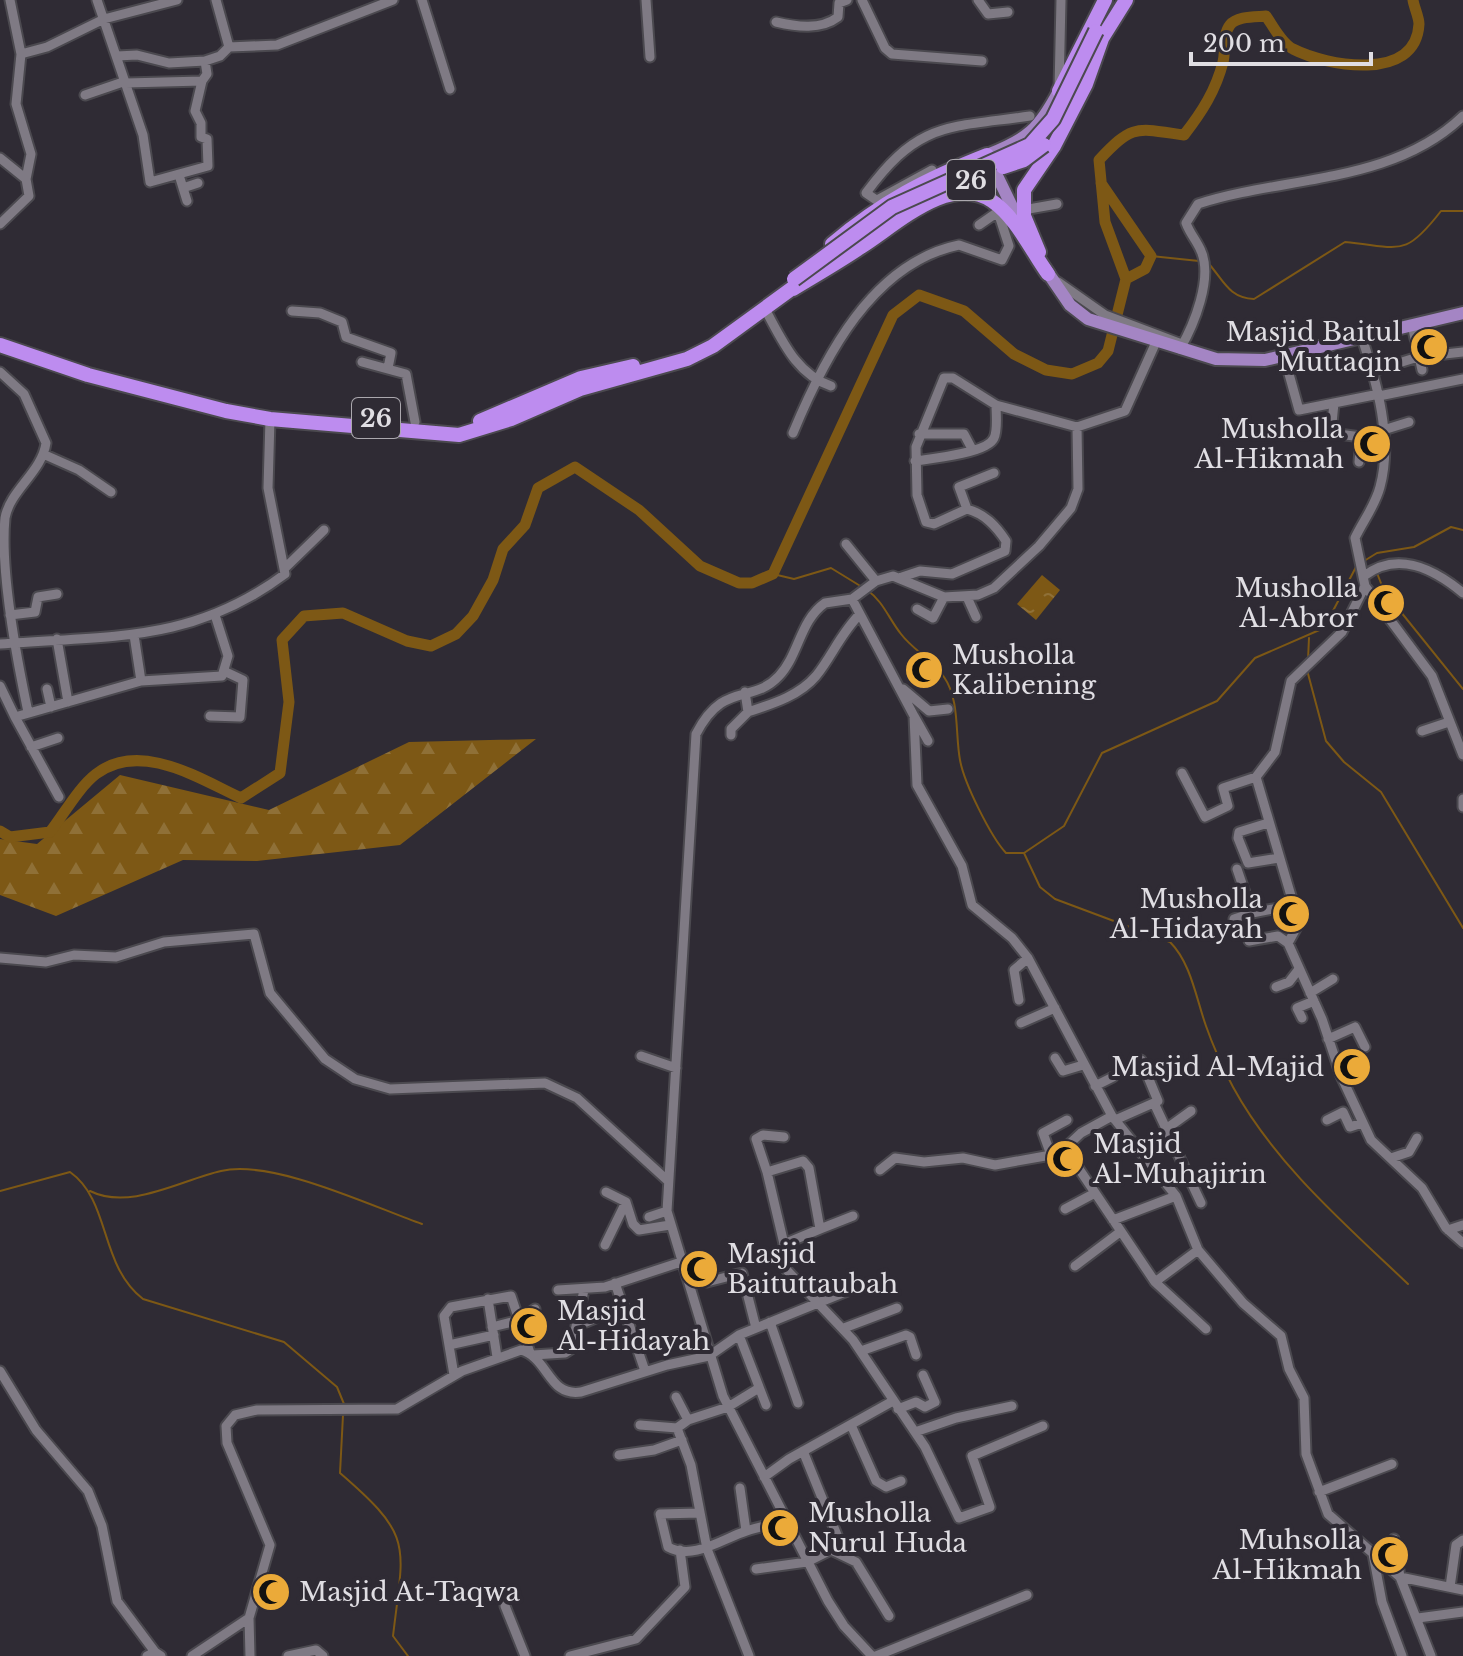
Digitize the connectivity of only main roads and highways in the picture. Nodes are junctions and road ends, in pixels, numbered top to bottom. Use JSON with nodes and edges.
{"nodes":[{"id":1,"x":1105,"y":0,"type":"edge"},
{"id":2,"x":1115,"y":0,"type":"edge"},
{"id":3,"x":1126,"y":0,"type":"edge"},
{"id":4,"x":1100,"y":35,"type":"junction"},
{"id":5,"x":1059,"y":91,"type":"joint"},
{"id":6,"x":987,"y":155,"type":"junction"},
{"id":7,"x":1048,"y":274,"type":"junction"},
{"id":8,"x":793,"y":284,"type":"junction"},
{"id":9,"x":1463,"y":313,"type":"edge"},
{"id":10,"x":0,"y":335,"type":"edge"},
{"id":11,"x":0,"y":345,"type":"edge"},
{"id":12,"x":453,"y":431,"type":"junction"}],
"edges":[{"from":1,"to":5,"type":"highway"},
{"from":2,"to":4,"type":"highway","number":"26"},
{"from":3,"to":4,"type":"highway","number":"26"},
{"from":4,"to":7,"type":"highway"},
{"from":4,"to":8,"type":"highway","number":"26","bridge":true},
{"from":5,"to":6,"type":"main road"},
{"from":6,"to":7,"type":"main road"},
{"from":6,"to":8,"type":"highway"},
{"from":7,"to":8,"type":"highway"},
{"from":7,"to":9,"type":"main road"},
{"from":8,"to":12,"type":"highway","number":"26"},
{"from":8,"to":12,"type":"highway","number":"26"},
{"from":10,"to":12,"type":"highway","number":"26"},
{"from":11,"to":12,"type":"highway","number":"26"}]}
